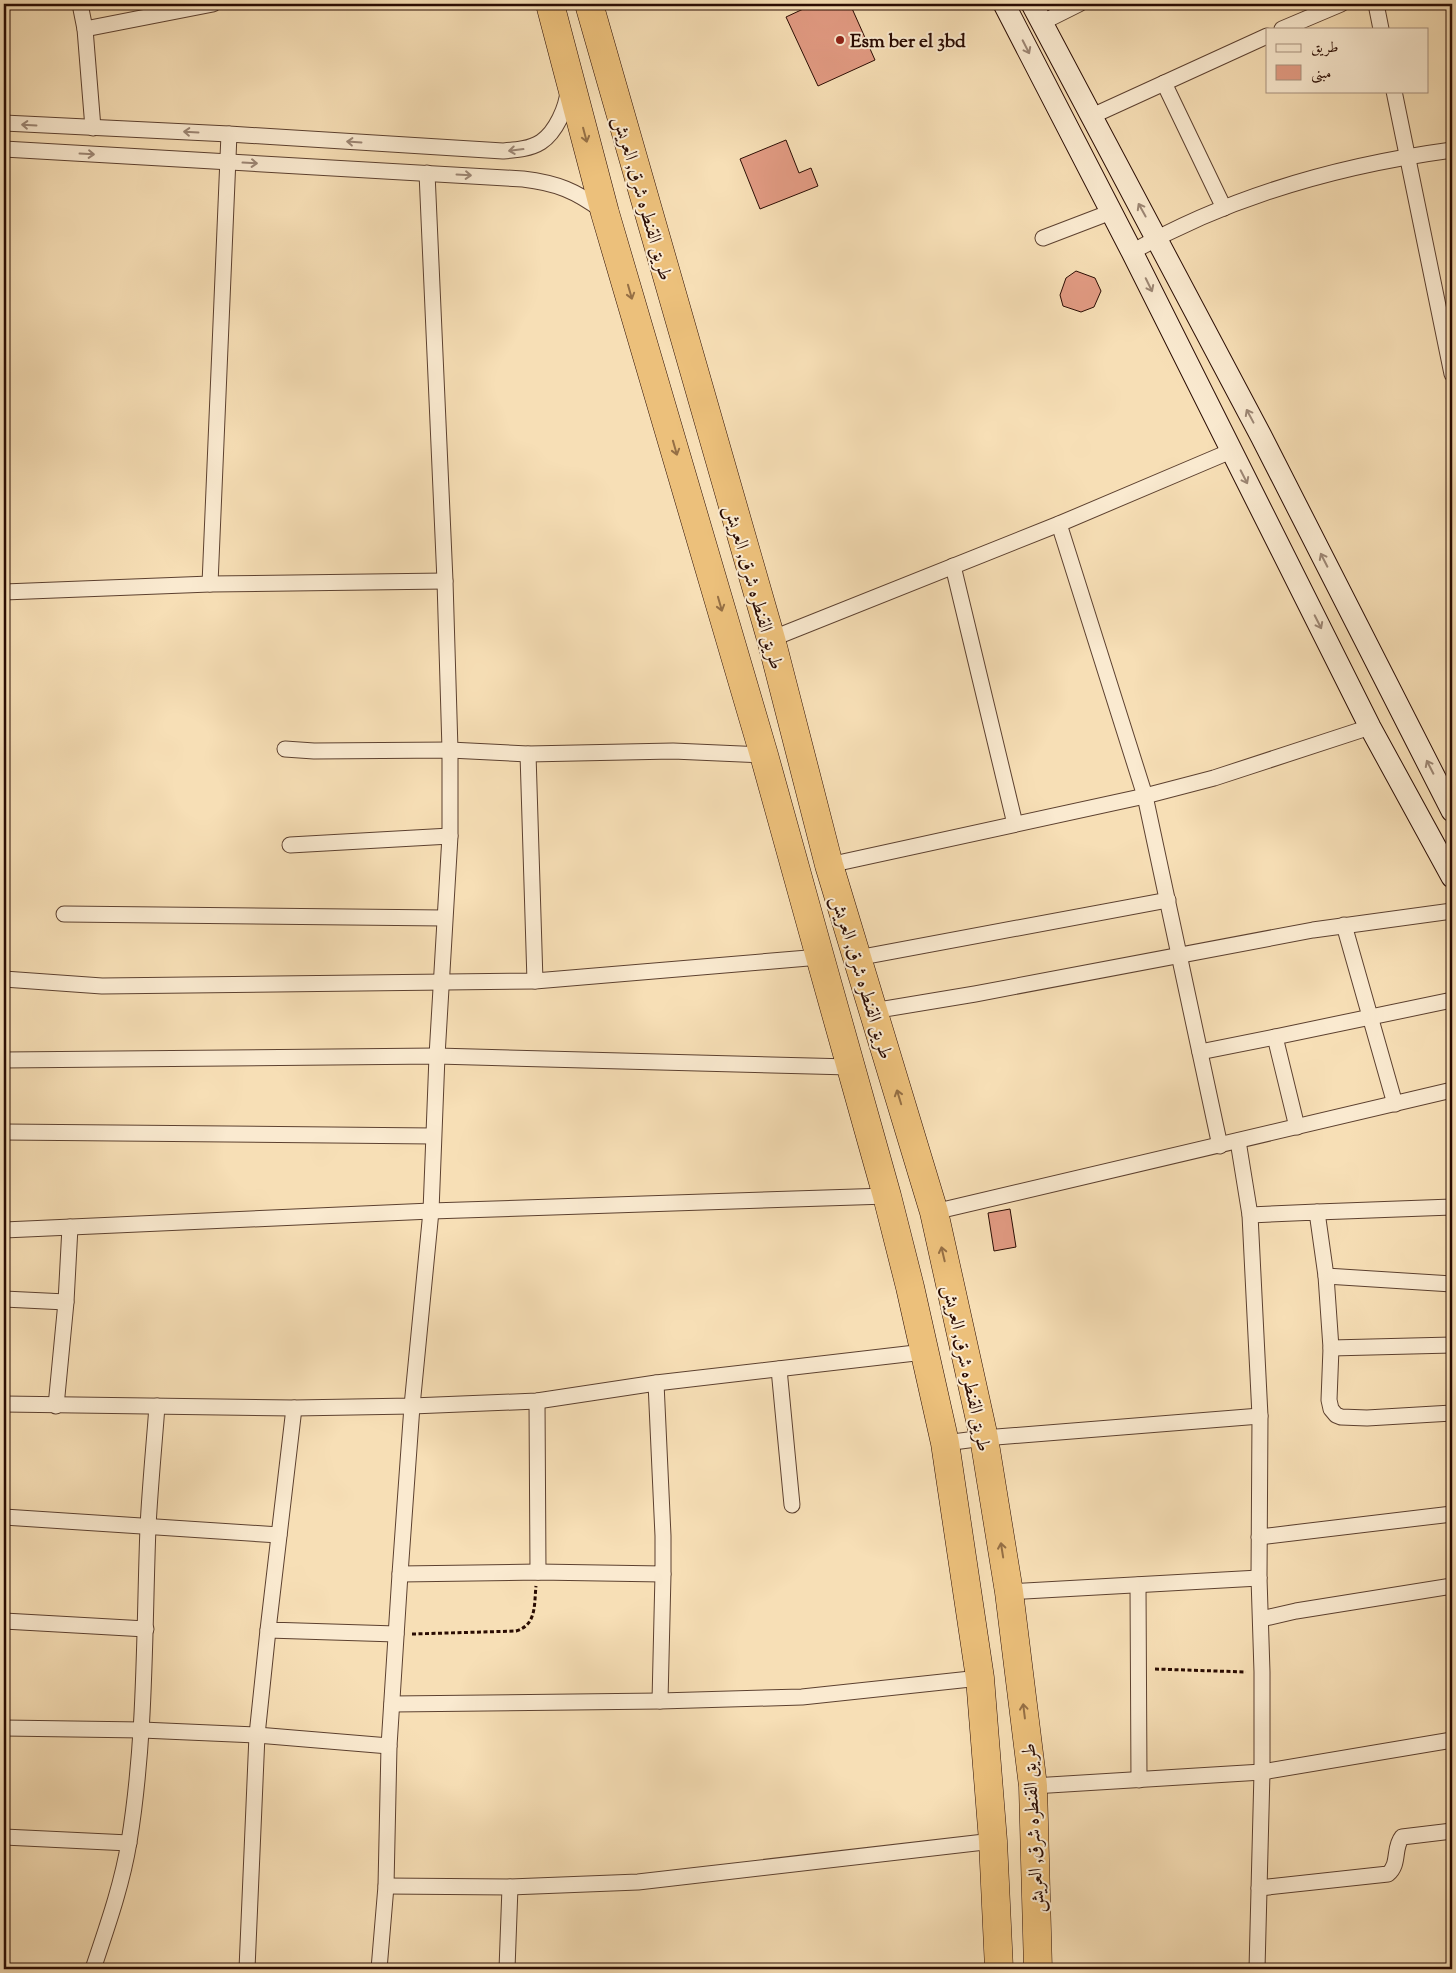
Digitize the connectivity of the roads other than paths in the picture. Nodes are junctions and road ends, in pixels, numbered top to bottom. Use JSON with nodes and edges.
{"nodes":[{"id":1,"x":80,"y":4,"type":"edge"},
{"id":2,"x":211,"y":4,"type":"edge"},
{"id":3,"x":550,"y":4,"type":"edge"},
{"id":4,"x":589,"y":4,"type":"edge"},
{"id":5,"x":1004,"y":4,"type":"edge"},
{"id":6,"x":1032,"y":4,"type":"edge"},
{"id":7,"x":1079,"y":4,"type":"edge"},
{"id":8,"x":1341,"y":4,"type":"edge"},
{"id":9,"x":1376,"y":4,"type":"edge"},
{"id":10,"x":1042,"y":22,"type":"junction"},
{"id":11,"x":1284,"y":28,"type":"edge"},
{"id":12,"x":1381,"y":28,"type":"edge"},
{"id":13,"x":85,"y":29,"type":"junction"},
{"id":14,"x":1266,"y":36,"type":"edge"},
{"id":15,"x":569,"y":76,"type":"junction"},
{"id":16,"x":1164,"y":83,"type":"junction"},
{"id":17,"x":1394,"y":92,"type":"edge"},
{"id":18,"x":1092,"y":116,"type":"junction"},
{"id":19,"x":4,"y":123,"type":"edge"},
{"id":20,"x":93,"y":128,"type":"junction"},
{"id":21,"x":228,"y":134,"type":"junction"},
{"id":22,"x":4,"y":149,"type":"edge"},
{"id":23,"x":1452,"y":150,"type":"edge"},
{"id":24,"x":1407,"y":156,"type":"junction"},
{"id":25,"x":228,"y":162,"type":"junction"},
{"id":26,"x":427,"y":173,"type":"junction"},
{"id":27,"x":1224,"y":208,"type":"junction"},
{"id":28,"x":1111,"y":212,"type":"junction"},
{"id":29,"x":606,"y":213,"type":"junction"},
{"id":30,"x":1043,"y":238,"type":"dead end"},
{"id":31,"x":1157,"y":238,"type":"junction"},
{"id":32,"x":1132,"y":252,"type":"junction"},
{"id":33,"x":1452,"y":374,"type":"edge"},
{"id":34,"x":1231,"y":451,"type":"junction"},
{"id":35,"x":1059,"y":524,"type":"junction"},
{"id":36,"x":953,"y":566,"type":"junction"},
{"id":37,"x":445,"y":581,"type":"junction"},
{"id":38,"x":210,"y":584,"type":"junction"},
{"id":39,"x":4,"y":592,"type":"edge"},
{"id":40,"x":771,"y":639,"type":"junction"},
{"id":41,"x":1370,"y":727,"type":"junction"},
{"id":42,"x":285,"y":749,"type":"dead end"},
{"id":43,"x":450,"y":750,"type":"junction"},
{"id":44,"x":528,"y":754,"type":"junction"},
{"id":45,"x":764,"y":755,"type":"junction"},
{"id":46,"x":1146,"y":796,"type":"junction"},
{"id":47,"x":1452,"y":811,"type":"edge"},
{"id":48,"x":1015,"y":824,"type":"junction"},
{"id":49,"x":450,"y":836,"type":"junction"},
{"id":50,"x":290,"y":845,"type":"dead end"},
{"id":51,"x":829,"y":865,"type":"junction"},
{"id":52,"x":1452,"y":877,"type":"edge"},
{"id":53,"x":1168,"y":900,"type":"junction"},
{"id":54,"x":1452,"y":911,"type":"edge"},
{"id":55,"x":64,"y":914,"type":"dead end"},
{"id":56,"x":444,"y":918,"type":"junction"},
{"id":57,"x":1344,"y":925,"type":"junction"},
{"id":58,"x":1179,"y":954,"type":"junction"},
{"id":59,"x":820,"y":957,"type":"junction"},
{"id":60,"x":857,"y":958,"type":"junction"},
{"id":61,"x":4,"y":979,"type":"edge"},
{"id":62,"x":535,"y":981,"type":"junction"},
{"id":63,"x":442,"y":982,"type":"junction"},
{"id":64,"x":1452,"y":1000,"type":"edge"},
{"id":65,"x":873,"y":1011,"type":"junction"},
{"id":66,"x":1371,"y":1018,"type":"junction"},
{"id":67,"x":1275,"y":1037,"type":"junction"},
{"id":68,"x":1200,"y":1052,"type":"junction"},
{"id":69,"x":437,"y":1056,"type":"junction"},
{"id":70,"x":4,"y":1060,"type":"edge"},
{"id":71,"x":850,"y":1067,"type":"junction"},
{"id":72,"x":1452,"y":1090,"type":"edge"},
{"id":73,"x":1396,"y":1104,"type":"junction"},
{"id":74,"x":1297,"y":1127,"type":"junction"},
{"id":75,"x":4,"y":1132,"type":"edge"},
{"id":76,"x":433,"y":1136,"type":"junction"},
{"id":77,"x":1238,"y":1141,"type":"junction"},
{"id":78,"x":1220,"y":1146,"type":"junction"},
{"id":79,"x":887,"y":1196,"type":"junction"},
{"id":80,"x":1452,"y":1207,"type":"edge"},
{"id":81,"x":431,"y":1211,"type":"junction"},
{"id":82,"x":934,"y":1212,"type":"junction"},
{"id":83,"x":1317,"y":1212,"type":"junction"},
{"id":84,"x":1250,"y":1215,"type":"junction"},
{"id":85,"x":70,"y":1227,"type":"junction"},
{"id":86,"x":4,"y":1230,"type":"edge"},
{"id":87,"x":1326,"y":1276,"type":"junction"},
{"id":88,"x":1452,"y":1284,"type":"edge"},
{"id":89,"x":4,"y":1299,"type":"edge"},
{"id":90,"x":66,"y":1302,"type":"junction"},
{"id":91,"x":1452,"y":1345,"type":"edge"},
{"id":92,"x":1332,"y":1348,"type":"junction"},
{"id":93,"x":924,"y":1352,"type":"junction"},
{"id":94,"x":779,"y":1369,"type":"junction"},
{"id":95,"x":656,"y":1383,"type":"junction"},
{"id":96,"x":537,"y":1401,"type":"junction"},
{"id":97,"x":4,"y":1404,"type":"edge"},
{"id":98,"x":56,"y":1406,"type":"junction"},
{"id":99,"x":157,"y":1406,"type":"junction"},
{"id":100,"x":412,"y":1406,"type":"junction"},
{"id":101,"x":294,"y":1408,"type":"junction"},
{"id":102,"x":1452,"y":1413,"type":"edge"},
{"id":103,"x":1260,"y":1416,"type":"junction"},
{"id":104,"x":984,"y":1438,"type":"junction"},
{"id":105,"x":945,"y":1443,"type":"junction"},
{"id":106,"x":792,"y":1505,"type":"dead end"},
{"id":107,"x":1452,"y":1514,"type":"edge"},
{"id":108,"x":4,"y":1518,"type":"edge"},
{"id":109,"x":148,"y":1526,"type":"junction"},
{"id":110,"x":279,"y":1535,"type":"junction"},
{"id":111,"x":1259,"y":1536,"type":"junction"},
{"id":112,"x":538,"y":1572,"type":"junction"},
{"id":113,"x":400,"y":1574,"type":"junction"},
{"id":114,"x":662,"y":1574,"type":"junction"},
{"id":115,"x":1259,"y":1578,"type":"junction"},
{"id":116,"x":1138,"y":1584,"type":"junction"},
{"id":117,"x":1452,"y":1586,"type":"edge"},
{"id":118,"x":1009,"y":1592,"type":"junction"},
{"id":119,"x":1261,"y":1619,"type":"junction"},
{"id":120,"x":4,"y":1621,"type":"edge"},
{"id":121,"x":146,"y":1630,"type":"junction"},
{"id":122,"x":268,"y":1630,"type":"junction"},
{"id":123,"x":396,"y":1634,"type":"junction"},
{"id":124,"x":980,"y":1678,"type":"junction"},
{"id":125,"x":660,"y":1701,"type":"junction"},
{"id":126,"x":392,"y":1704,"type":"junction"},
{"id":127,"x":4,"y":1728,"type":"edge"},
{"id":128,"x":142,"y":1730,"type":"junction"},
{"id":129,"x":257,"y":1735,"type":"junction"},
{"id":130,"x":1452,"y":1740,"type":"edge"},
{"id":131,"x":389,"y":1746,"type":"junction"},
{"id":132,"x":1262,"y":1772,"type":"junction"},
{"id":133,"x":1139,"y":1780,"type":"junction"},
{"id":134,"x":1033,"y":1786,"type":"junction"},
{"id":135,"x":1452,"y":1831,"type":"edge"},
{"id":136,"x":4,"y":1837,"type":"edge"},
{"id":137,"x":993,"y":1841,"type":"junction"},
{"id":138,"x":129,"y":1843,"type":"junction"},
{"id":139,"x":386,"y":1886,"type":"junction"},
{"id":140,"x":510,"y":1887,"type":"junction"},
{"id":141,"x":1259,"y":1888,"type":"junction"},
{"id":142,"x":93,"y":1969,"type":"edge"},
{"id":143,"x":247,"y":1969,"type":"edge"},
{"id":144,"x":379,"y":1969,"type":"edge"},
{"id":145,"x":507,"y":1969,"type":"edge"},
{"id":146,"x":1000,"y":1969,"type":"edge"},
{"id":147,"x":1038,"y":1969,"type":"edge"},
{"id":148,"x":1257,"y":1969,"type":"edge"}],
"edges":[{"from":1,"to":13,"type":"street"},
{"from":2,"to":13,"type":"street"},
{"from":3,"to":15,"type":"highway","name":"طريق القنطره شرق, العريش"},
{"from":4,"to":40,"type":"highway","name":"طريق القنطره شرق, العريش"},
{"from":5,"to":28,"type":"main road","one_way":true},
{"from":6,"to":10,"type":"main road"},
{"from":7,"to":10,"type":"street"},
{"from":8,"to":11,"type":"street"},
{"from":9,"to":12,"type":"street"},
{"from":10,"to":18,"type":"main road"},
{"from":13,"to":20,"type":"street"},
{"from":14,"to":16,"type":"street"},
{"from":15,"to":21,"type":"street","one_way":true},
{"from":15,"to":29,"type":"highway","name":"طريق القنطره شرق, العريش","one_way":true},
{"from":16,"to":18,"type":"street"},
{"from":16,"to":27,"type":"street"},
{"from":17,"to":24,"type":"street"},
{"from":31,"to":18,"type":"main road","one_way":true},
{"from":20,"to":19,"type":"street","one_way":true},
{"from":21,"to":20,"type":"street","one_way":true},
{"from":21,"to":25,"type":"street"},
{"from":22,"to":25,"type":"street","one_way":true},
{"from":23,"to":24,"type":"street"},
{"from":24,"to":27,"type":"street"},
{"from":24,"to":33,"type":"street"},
{"from":25,"to":26,"type":"street","one_way":true},
{"from":25,"to":38,"type":"street"},
{"from":26,"to":29,"type":"street","one_way":true},
{"from":26,"to":37,"type":"street"},
{"from":27,"to":31,"type":"street"},
{"from":28,"to":30,"type":"street"},
{"from":28,"to":32,"type":"main road"},
{"from":29,"to":45,"type":"highway","name":"طريق القنطره شرق, العريش","one_way":true},
{"from":31,"to":32,"type":"street"},
{"from":47,"to":31,"type":"main road","one_way":true},
{"from":32,"to":34,"type":"main road","one_way":true},
{"from":34,"to":35,"type":"street"},
{"from":34,"to":41,"type":"main road","one_way":true},
{"from":35,"to":36,"type":"street"},
{"from":35,"to":46,"type":"street"},
{"from":36,"to":40,"type":"street"},
{"from":36,"to":48,"type":"street"},
{"from":37,"to":38,"type":"street"},
{"from":37,"to":43,"type":"street"},
{"from":38,"to":39,"type":"street"},
{"from":40,"to":51,"type":"highway","name":"طريق القنطره شرق, العريش"},
{"from":41,"to":46,"type":"street"},
{"from":41,"to":52,"type":"main road"},
{"from":42,"to":43,"type":"street"},
{"from":43,"to":44,"type":"street"},
{"from":43,"to":49,"type":"street"},
{"from":44,"to":45,"type":"street"},
{"from":44,"to":62,"type":"street"},
{"from":45,"to":59,"type":"highway","name":"طريق القنطره شرق, العريش"},
{"from":46,"to":48,"type":"street"},
{"from":46,"to":53,"type":"street"},
{"from":48,"to":51,"type":"street"},
{"from":49,"to":50,"type":"street"},
{"from":49,"to":56,"type":"street"},
{"from":51,"to":60,"type":"highway","name":"طريق القنطره شرق, العريش"},
{"from":53,"to":58,"type":"street"},
{"from":53,"to":60,"type":"street"},
{"from":54,"to":57,"type":"street"},
{"from":55,"to":56,"type":"street"},
{"from":56,"to":63,"type":"street"},
{"from":57,"to":58,"type":"street"},
{"from":57,"to":66,"type":"street"},
{"from":58,"to":65,"type":"street"},
{"from":58,"to":68,"type":"street"},
{"from":59,"to":62,"type":"street"},
{"from":59,"to":71,"type":"highway","name":"طريق القنطره شرق, العريش"},
{"from":60,"to":65,"type":"highway","name":"طريق القنطره شرق, العريش"},
{"from":61,"to":63,"type":"street"},
{"from":62,"to":63,"type":"street"},
{"from":63,"to":69,"type":"street"},
{"from":64,"to":66,"type":"street"},
{"from":82,"to":65,"type":"highway","name":"طريق القنطره شرق, العريش","one_way":true},
{"from":66,"to":67,"type":"street"},
{"from":66,"to":73,"type":"street"},
{"from":67,"to":68,"type":"street"},
{"from":67,"to":74,"type":"street"},
{"from":68,"to":78,"type":"street"},
{"from":69,"to":70,"type":"street"},
{"from":69,"to":71,"type":"street"},
{"from":69,"to":76,"type":"street"},
{"from":71,"to":79,"type":"highway","name":"طريق القنطره شرق, العريش"},
{"from":72,"to":73,"type":"street"},
{"from":73,"to":74,"type":"street"},
{"from":74,"to":77,"type":"street"},
{"from":75,"to":76,"type":"street"},
{"from":76,"to":81,"type":"street"},
{"from":77,"to":78,"type":"street"},
{"from":77,"to":84,"type":"street"},
{"from":78,"to":82,"type":"street"},
{"from":79,"to":81,"type":"street"},
{"from":79,"to":93,"type":"highway","name":"طريق القنطره شرق, العريش"},
{"from":80,"to":83,"type":"street"},
{"from":81,"to":85,"type":"street"},
{"from":81,"to":100,"type":"street"},
{"from":104,"to":82,"type":"highway","name":"طريق القنطره شرق, العريش","one_way":true},
{"from":83,"to":84,"type":"street"},
{"from":83,"to":87,"type":"street"},
{"from":84,"to":103,"type":"street"},
{"from":85,"to":86,"type":"street"},
{"from":85,"to":90,"type":"street"},
{"from":87,"to":88,"type":"street"},
{"from":87,"to":92,"type":"street"},
{"from":89,"to":90,"type":"street"},
{"from":90,"to":98,"type":"street"},
{"from":91,"to":92,"type":"street"},
{"from":92,"to":102,"type":"street"},
{"from":93,"to":94,"type":"street"},
{"from":93,"to":105,"type":"highway","name":"طريق القنطره شرق, العريش"},
{"from":94,"to":95,"type":"street"},
{"from":94,"to":106,"type":"street"},
{"from":95,"to":96,"type":"street"},
{"from":95,"to":114,"type":"street"},
{"from":96,"to":100,"type":"street"},
{"from":96,"to":112,"type":"street"},
{"from":97,"to":98,"type":"street"},
{"from":98,"to":99,"type":"street"},
{"from":99,"to":101,"type":"street"},
{"from":99,"to":109,"type":"street"},
{"from":100,"to":101,"type":"street"},
{"from":100,"to":113,"type":"street"},
{"from":101,"to":110,"type":"street"},
{"from":103,"to":104,"type":"street"},
{"from":103,"to":111,"type":"street"},
{"from":104,"to":105,"type":"street"},
{"from":118,"to":104,"type":"highway","name":"طريق القنطره شرق, العريش","one_way":true},
{"from":105,"to":124,"type":"highway","name":"طريق القنطره شرق, العريش"},
{"from":107,"to":111,"type":"street"},
{"from":108,"to":109,"type":"street"},
{"from":109,"to":110,"type":"street"},
{"from":109,"to":121,"type":"street"},
{"from":110,"to":122,"type":"street"},
{"from":111,"to":115,"type":"street"},
{"from":112,"to":113,"type":"street"},
{"from":112,"to":114,"type":"street"},
{"from":113,"to":123,"type":"street"},
{"from":114,"to":125,"type":"street"},
{"from":115,"to":116,"type":"street"},
{"from":115,"to":119,"type":"street"},
{"from":116,"to":118,"type":"street"},
{"from":116,"to":133,"type":"street"},
{"from":117,"to":119,"type":"street"},
{"from":134,"to":118,"type":"highway","name":"طريق القنطره شرق, العريش","one_way":true},
{"from":119,"to":132,"type":"street"},
{"from":120,"to":121,"type":"street"},
{"from":121,"to":128,"type":"street"},
{"from":122,"to":123,"type":"street"},
{"from":122,"to":129,"type":"street"},
{"from":123,"to":126,"type":"street"},
{"from":124,"to":125,"type":"street"},
{"from":124,"to":137,"type":"highway","name":"طريق القنطره شرق, العريش"},
{"from":125,"to":126,"type":"street"},
{"from":126,"to":131,"type":"street"},
{"from":127,"to":128,"type":"street"},
{"from":128,"to":129,"type":"street"},
{"from":128,"to":138,"type":"street"},
{"from":129,"to":131,"type":"street"},
{"from":129,"to":143,"type":"street"},
{"from":130,"to":132,"type":"street"},
{"from":131,"to":139,"type":"street"},
{"from":132,"to":133,"type":"street"},
{"from":132,"to":141,"type":"street"},
{"from":133,"to":134,"type":"street"},
{"from":134,"to":147,"type":"highway","name":"طريق القنطره شرق, العريش"},
{"from":135,"to":141,"type":"street"},
{"from":136,"to":138,"type":"street"},
{"from":137,"to":140,"type":"street"},
{"from":137,"to":146,"type":"highway","name":"طريق القنطره شرق, العريش"},
{"from":138,"to":142,"type":"street"},
{"from":139,"to":140,"type":"street"},
{"from":139,"to":144,"type":"street"},
{"from":140,"to":145,"type":"street"},
{"from":141,"to":148,"type":"street"}]}
